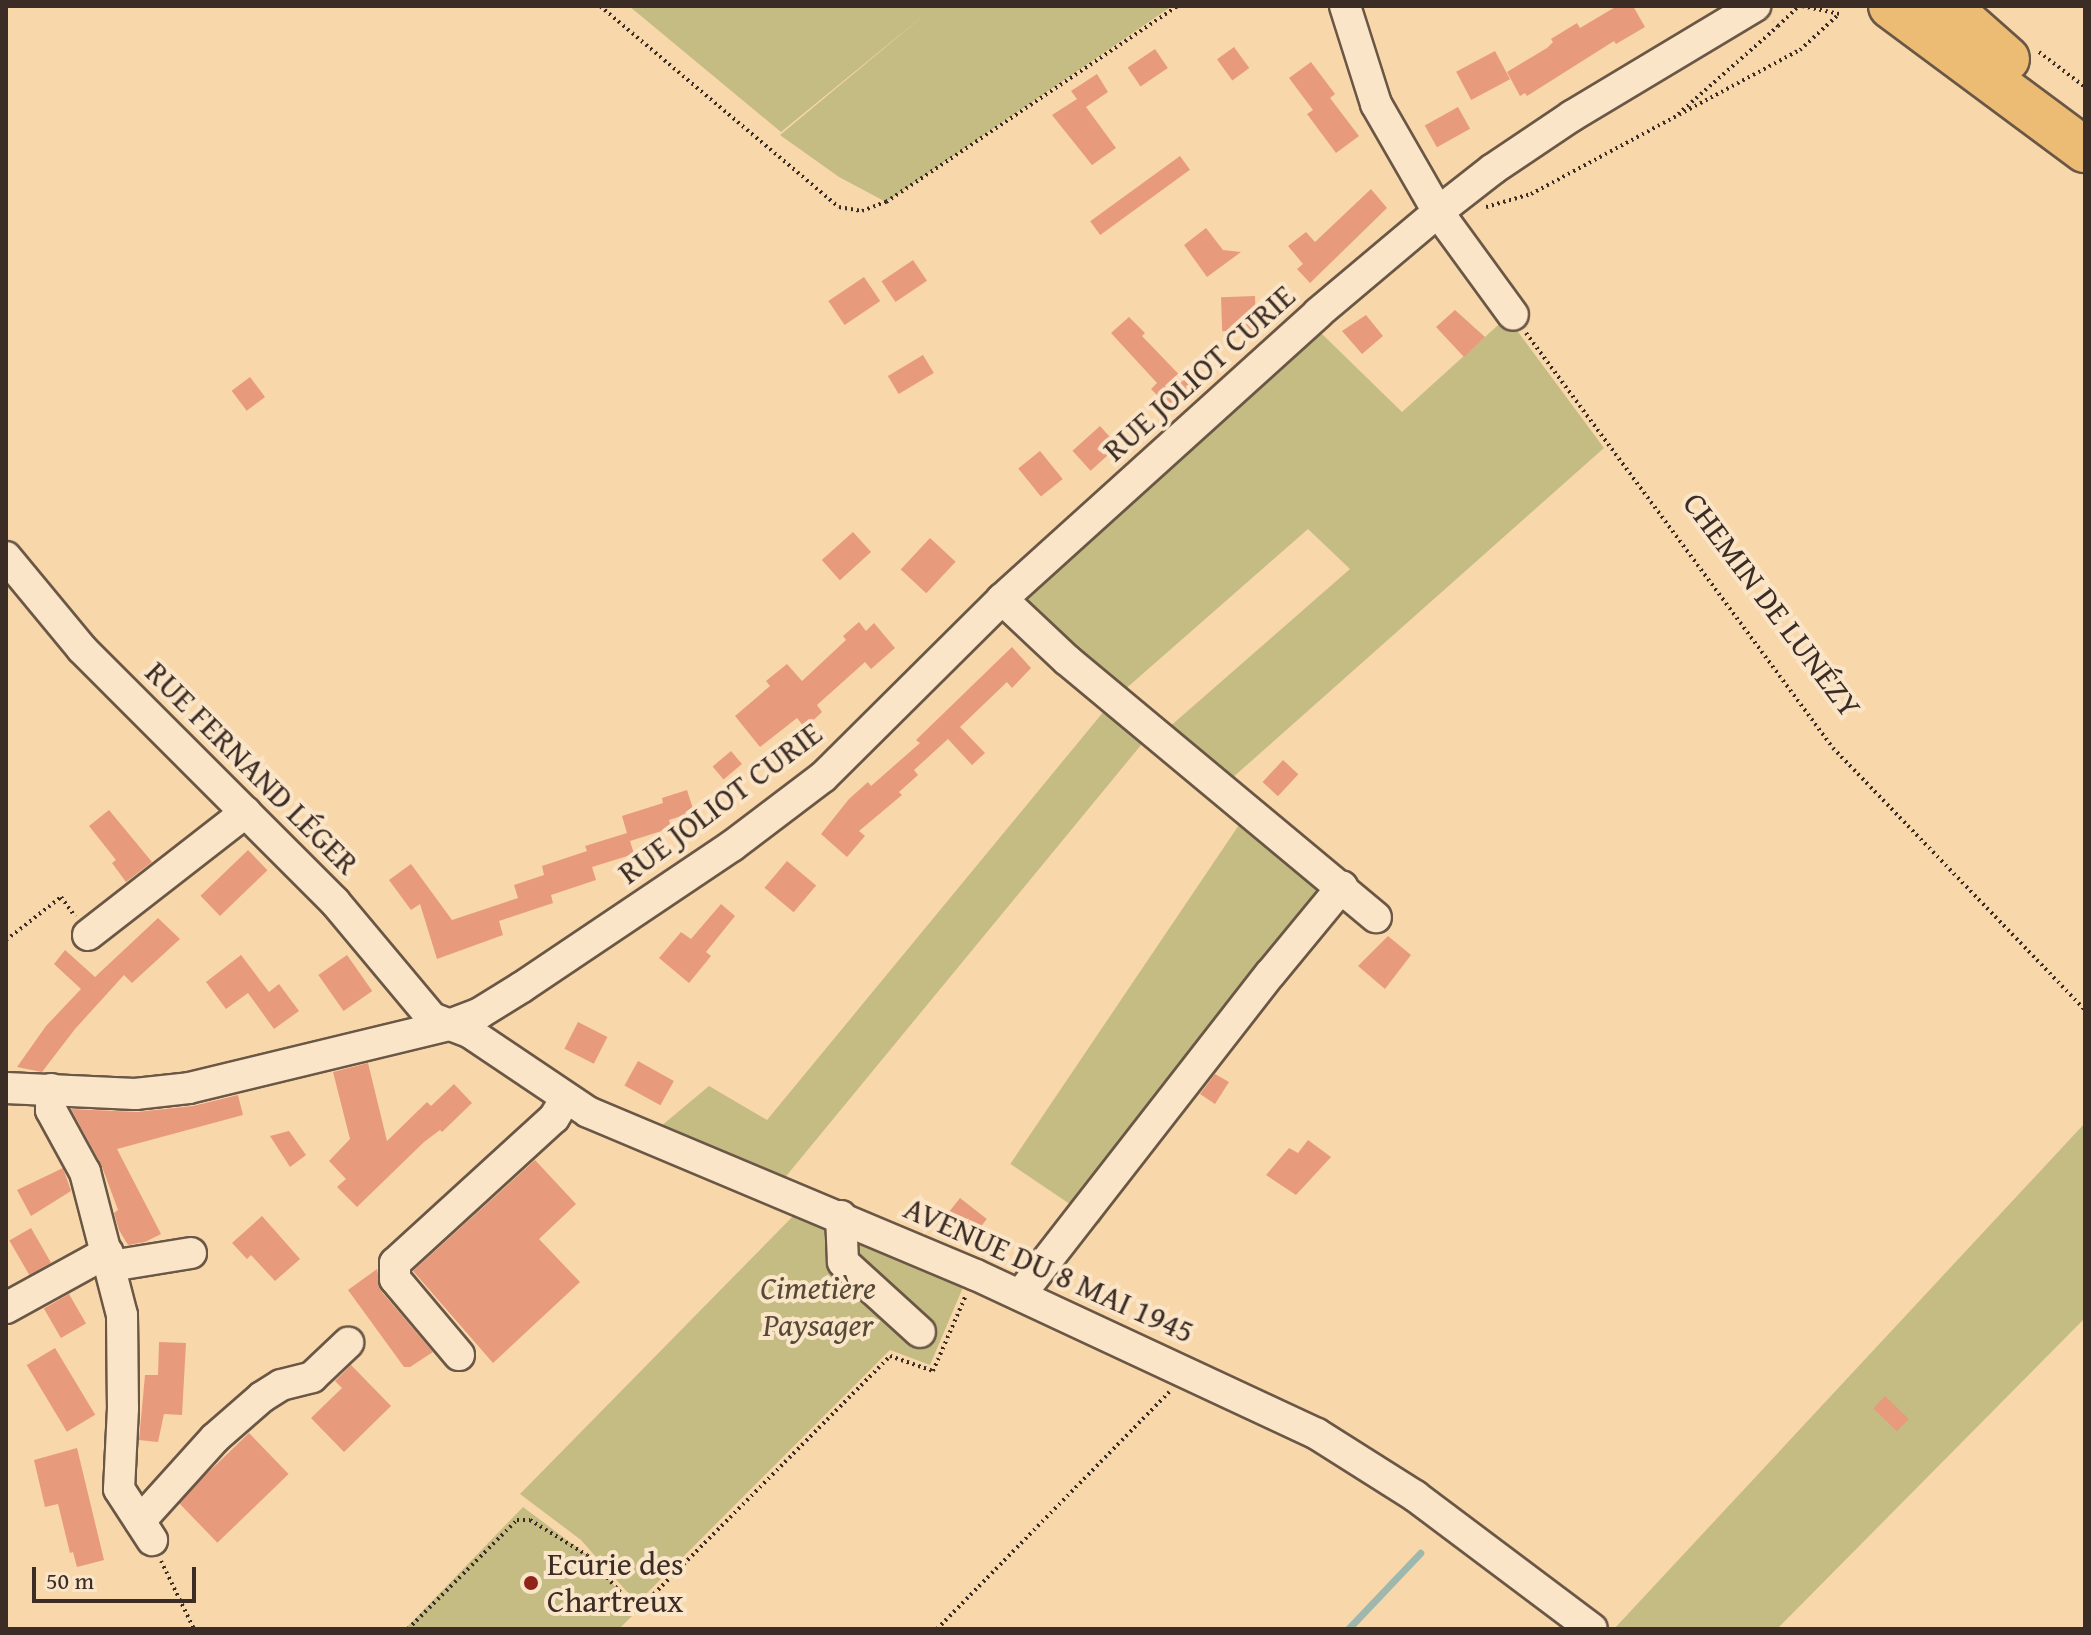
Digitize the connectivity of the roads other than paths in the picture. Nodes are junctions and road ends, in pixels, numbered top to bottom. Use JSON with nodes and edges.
{"nodes":[{"id":1,"x":1345,"y":6,"type":"edge"},
{"id":2,"x":1862,"y":6,"type":"edge"},
{"id":3,"x":1891,"y":6,"type":"edge"},
{"id":4,"x":1938,"y":6,"type":"edge"},
{"id":5,"x":1947,"y":6,"type":"edge"},
{"id":6,"x":1762,"y":11,"type":"edge"},
{"id":7,"x":2000,"y":71,"type":"junction"},
{"id":8,"x":2085,"y":118,"type":"edge"},
{"id":9,"x":2085,"y":150,"type":"edge"},
{"id":10,"x":1438,"y":212,"type":"junction"},
{"id":11,"x":1513,"y":315,"type":"road end"},
{"id":12,"x":6,"y":557,"type":"edge"},
{"id":13,"x":1002,"y":599,"type":"junction"},
{"id":14,"x":246,"y":812,"type":"junction"},
{"id":15,"x":1342,"y":887,"type":"junction"},
{"id":16,"x":1376,"y":917,"type":"dead end"},
{"id":17,"x":88,"y":935,"type":"road end"},
{"id":18,"x":449,"y":1025,"type":"junction"},
{"id":19,"x":11,"y":1085,"type":"edge"},
{"id":20,"x":51,"y":1089,"type":"junction"},
{"id":21,"x":565,"y":1100,"type":"junction"},
{"id":22,"x":841,"y":1216,"type":"junction"},
{"id":23,"x":191,"y":1253,"type":"dead end"},
{"id":24,"x":110,"y":1259,"type":"junction"},
{"id":25,"x":1020,"y":1295,"type":"junction"},
{"id":26,"x":6,"y":1308,"type":"edge"},
{"id":27,"x":920,"y":1332,"type":"dead end"},
{"id":28,"x":348,"y":1343,"type":"dead end"},
{"id":29,"x":459,"y":1355,"type":"dead end"},
{"id":30,"x":1592,"y":1629,"type":"edge"}],
"edges":[{"from":1,"to":10,"type":"street"},
{"from":2,"to":7,"type":"highway"},
{"from":3,"to":7,"type":"highway"},
{"from":4,"to":7,"type":"highway"},
{"from":5,"to":7,"type":"highway"},
{"from":6,"to":10,"type":"street","name":"RUE JOLIOT CURIE"},
{"from":7,"to":8,"type":"highway"},
{"from":7,"to":9,"type":"highway"},
{"from":10,"to":11,"type":"street"},
{"from":10,"to":13,"type":"street","name":"RUE JOLIOT CURIE"},
{"from":12,"to":14,"type":"street","name":"RUE FERNAND LÉGER"},
{"from":13,"to":15,"type":"street"},
{"from":13,"to":18,"type":"street","name":"RUE JOLIOT CURIE"},
{"from":14,"to":17,"type":"street"},
{"from":14,"to":18,"type":"street","name":"RUE FERNAND LÉGER"},
{"from":15,"to":16,"type":"street"},
{"from":15,"to":25,"type":"street"},
{"from":18,"to":20,"type":"street","name":"RUE JOLIOT CURIE"},
{"from":18,"to":21,"type":"street","name":"AVENUE DU 8 MAI 1945"},
{"from":19,"to":20,"type":"street","name":"RUE JOLIOT CURIE"},
{"from":20,"to":24,"type":"street"},
{"from":21,"to":22,"type":"street","name":"AVENUE DU 8 MAI 1945"},
{"from":21,"to":29,"type":"street"},
{"from":22,"to":25,"type":"street","name":"AVENUE DU 8 MAI 1945"},
{"from":22,"to":27,"type":"street"},
{"from":23,"to":24,"type":"street"},
{"from":24,"to":26,"type":"street"},
{"from":24,"to":28,"type":"street"},
{"from":25,"to":30,"type":"street","name":"AVENUE DU 8 MAI 1945"}]}
